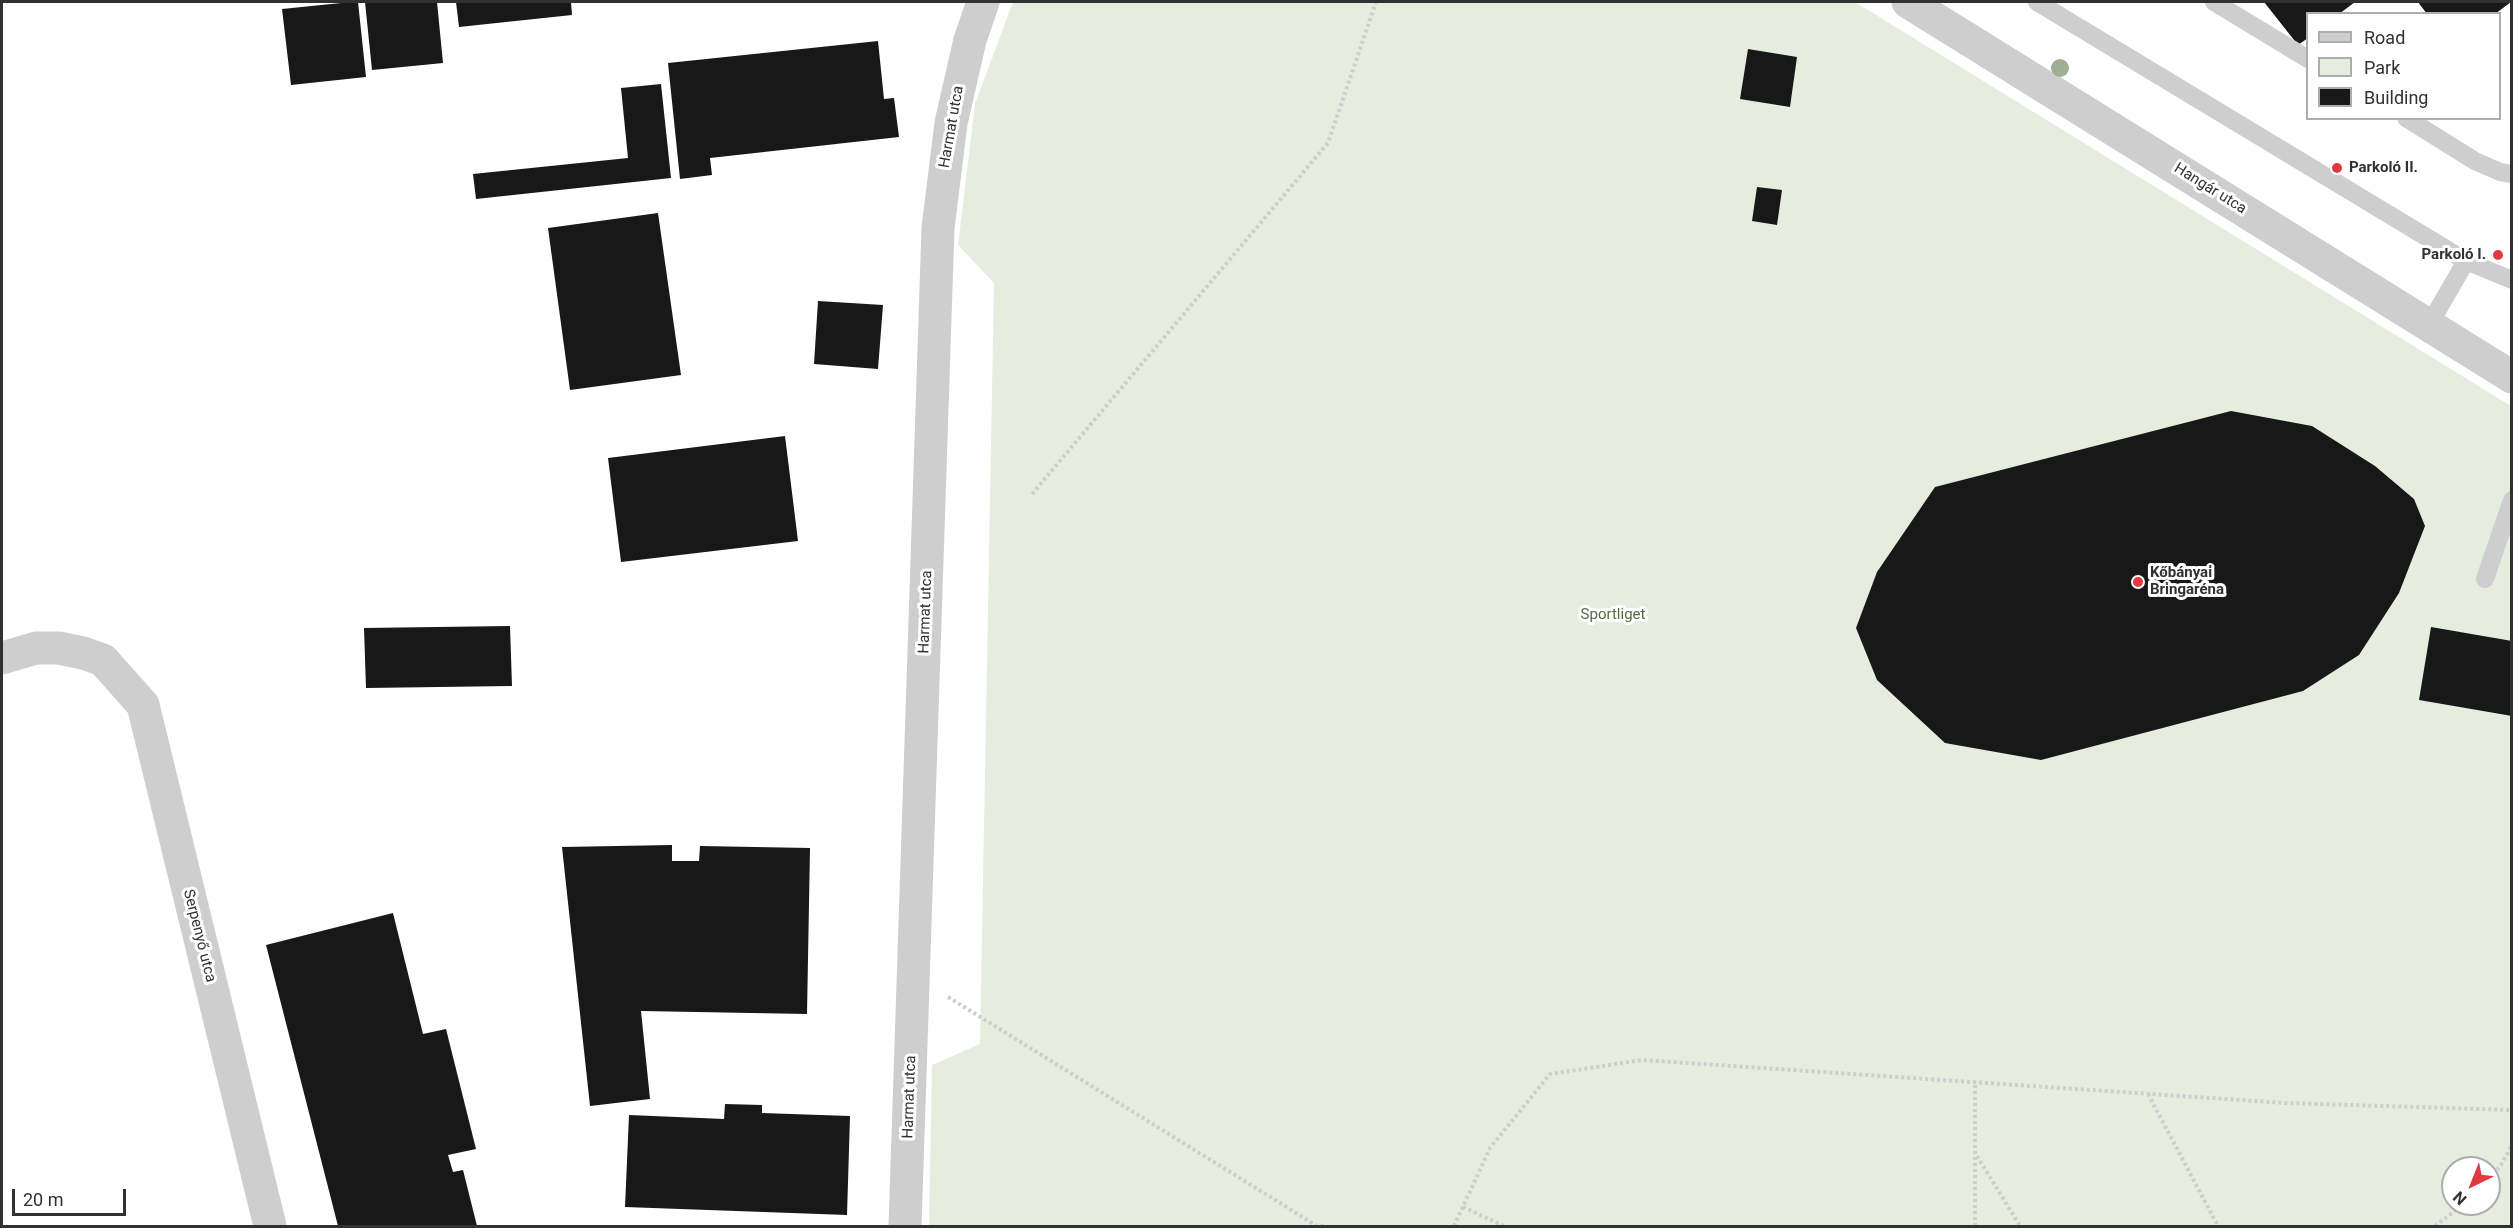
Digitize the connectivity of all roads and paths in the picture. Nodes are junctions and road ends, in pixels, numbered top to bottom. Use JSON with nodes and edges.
{"nodes":[{"id":1,"x":983,"y":2,"type":"edge"},
{"id":2,"x":1376,"y":2,"type":"edge"},
{"id":3,"x":1908,"y":2,"type":"edge"},
{"id":4,"x":2037,"y":2,"type":"edge"},
{"id":5,"x":2214,"y":2,"type":"edge"},
{"id":6,"x":2306,"y":57,"type":"edge"},
{"id":7,"x":2409,"y":120,"type":"edge"},
{"id":8,"x":2511,"y":174,"type":"edge"},
{"id":9,"x":2466,"y":261,"type":"junction"},
{"id":10,"x":2511,"y":280,"type":"edge"},
{"id":11,"x":2429,"y":325,"type":"junction"},
{"id":12,"x":2511,"y":377,"type":"edge"},
{"id":13,"x":1032,"y":494,"type":"dead end"},
{"id":14,"x":2511,"y":500,"type":"edge"},
{"id":15,"x":2484,"y":579,"type":"dead end"},
{"id":16,"x":2,"y":658,"type":"edge"},
{"id":17,"x":914,"y":976,"type":"junction"},
{"id":18,"x":1975,"y":1081,"type":"junction"},
{"id":19,"x":2148,"y":1094,"type":"junction"},
{"id":20,"x":2511,"y":1110,"type":"edge"},
{"id":21,"x":2511,"y":1145,"type":"edge"},
{"id":22,"x":1975,"y":1154,"type":"junction"},
{"id":23,"x":2501,"y":1165,"type":"edge"},
{"id":24,"x":1463,"y":1207,"type":"junction"},
{"id":25,"x":2449,"y":1216,"type":"edge"},
{"id":26,"x":270,"y":1227,"type":"edge"},
{"id":27,"x":905,"y":1227,"type":"edge"},
{"id":28,"x":1324,"y":1227,"type":"edge"},
{"id":29,"x":1454,"y":1227,"type":"edge"},
{"id":30,"x":1504,"y":1227,"type":"edge"},
{"id":31,"x":1975,"y":1227,"type":"edge"},
{"id":32,"x":2020,"y":1227,"type":"edge"},
{"id":33,"x":2218,"y":1227,"type":"edge"},
{"id":34,"x":2435,"y":1227,"type":"edge"}],
"edges":[{"from":1,"to":17,"type":"street","name":"Harmat utca"},
{"from":2,"to":13,"type":"path"},
{"from":3,"to":11,"type":"street","name":"Hangár utca"},
{"from":4,"to":9,"type":"lane"},
{"from":5,"to":6,"type":"lane"},
{"from":7,"to":8,"type":"lane"},
{"from":9,"to":10,"type":"lane"},
{"from":9,"to":11,"type":"lane"},
{"from":11,"to":12,"type":"street","name":"Hangár utca"},
{"from":14,"to":15,"type":"lane"},
{"from":16,"to":26,"type":"street","name":"Serpenyő utca"},
{"from":17,"to":27,"type":"street","name":"Harmat utca"},
{"from":17,"to":28,"type":"path"},
{"from":18,"to":19,"type":"path"},
{"from":18,"to":22,"type":"path"},
{"from":18,"to":24,"type":"path"},
{"from":19,"to":20,"type":"path"},
{"from":19,"to":33,"type":"path"},
{"from":21,"to":23,"type":"path"},
{"from":22,"to":31,"type":"path"},
{"from":22,"to":32,"type":"path"},
{"from":24,"to":29,"type":"path"},
{"from":24,"to":30,"type":"path"},
{"from":25,"to":34,"type":"path"}]}
